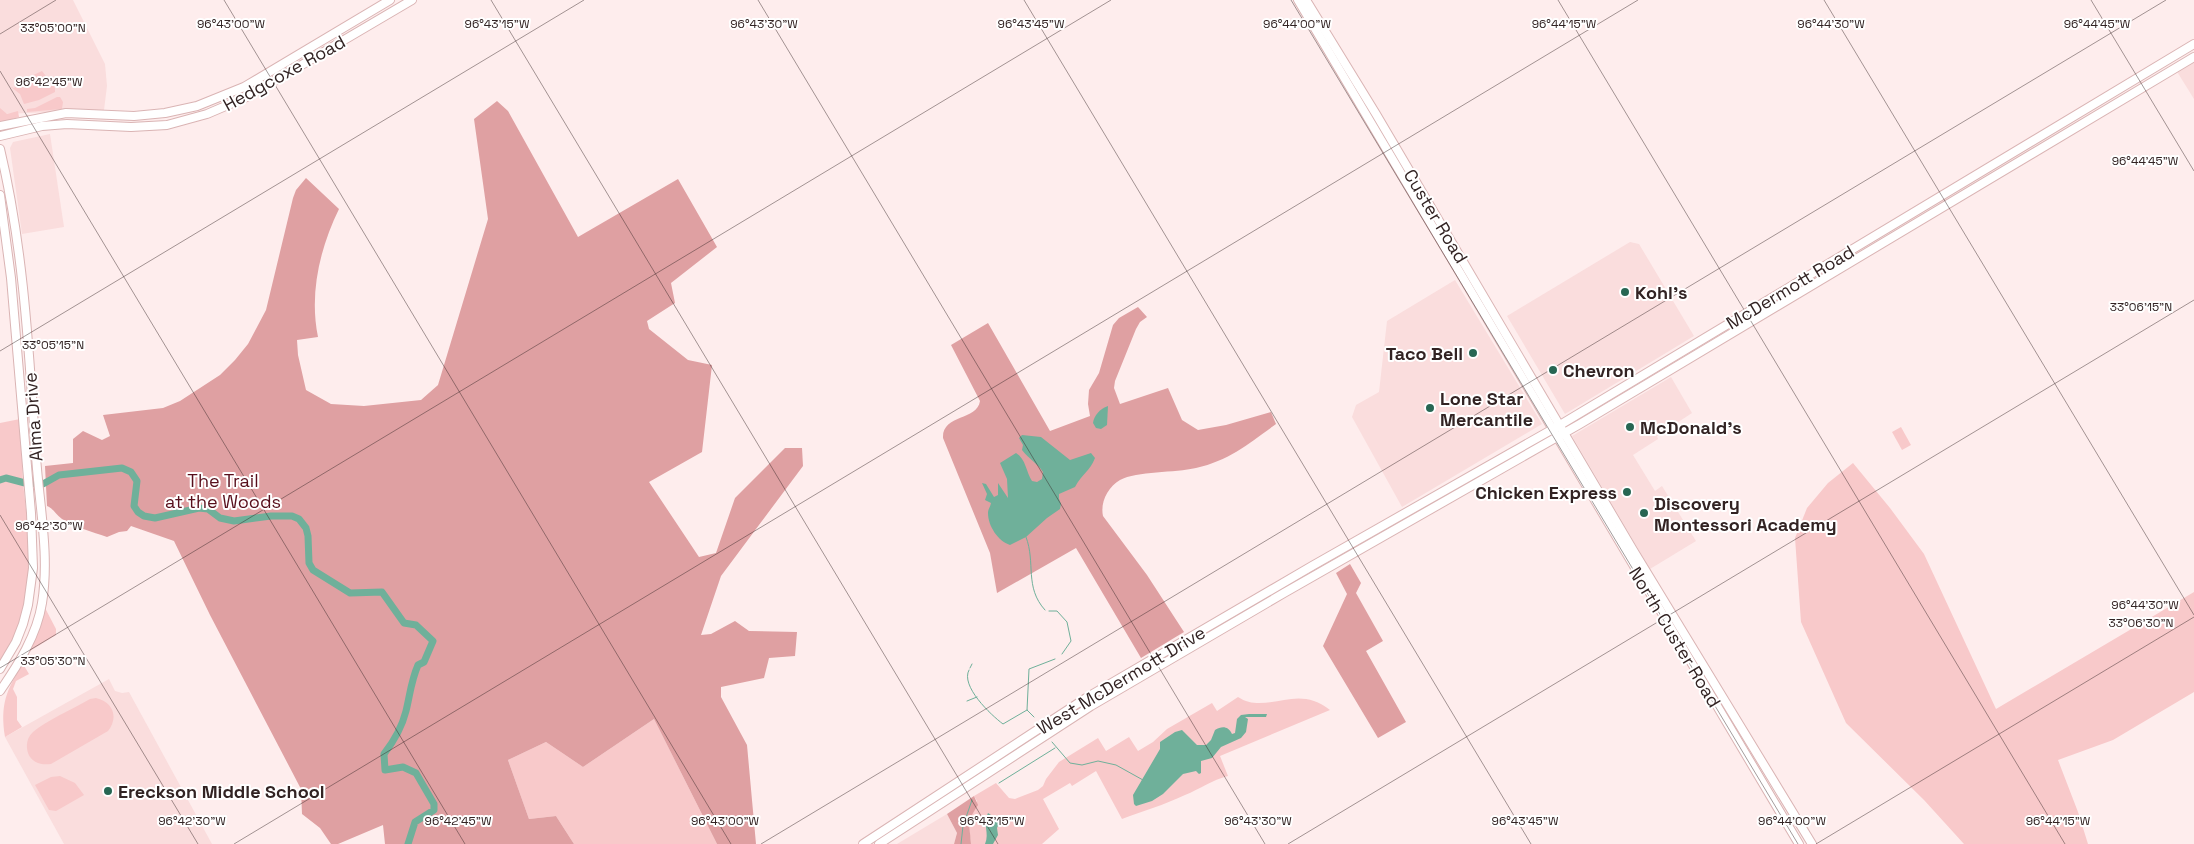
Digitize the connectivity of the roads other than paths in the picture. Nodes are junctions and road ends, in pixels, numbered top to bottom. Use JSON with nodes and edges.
{"nodes":[{"id":1,"x":390,"y":0,"type":"edge"},
{"id":2,"x":412,"y":0,"type":"edge"},
{"id":3,"x":1298,"y":0,"type":"edge"},
{"id":4,"x":1306,"y":0,"type":"edge"},
{"id":5,"x":2194,"y":44,"type":"edge"},
{"id":6,"x":2194,"y":57,"type":"edge"},
{"id":7,"x":2167,"y":60,"type":"junction"},
{"id":8,"x":2172,"y":70,"type":"junction"},
{"id":9,"x":66,"y":114,"type":"junction"},
{"id":10,"x":1376,"y":114,"type":"junction"},
{"id":11,"x":1368,"y":119,"type":"junction"},
{"id":12,"x":67,"y":124,"type":"junction"},
{"id":13,"x":0,"y":126,"type":"edge"},
{"id":14,"x":0,"y":136,"type":"edge"},
{"id":15,"x":0,"y":149,"type":"edge"},
{"id":16,"x":0,"y":195,"type":"edge"},
{"id":17,"x":12,"y":211,"type":"junction"},
{"id":18,"x":3,"y":212,"type":"junction"},
{"id":19,"x":1630,"y":383,"type":"junction"},
{"id":20,"x":1635,"y":391,"type":"junction"},
{"id":21,"x":1560,"y":425,"type":"junction"},
{"id":22,"x":1551,"y":430,"type":"junction"},
{"id":23,"x":1564,"y":434,"type":"junction"},
{"id":24,"x":1556,"y":438,"type":"junction"},
{"id":25,"x":1459,"y":482,"type":"junction"},
{"id":26,"x":1463,"y":490,"type":"junction"},
{"id":27,"x":1610,"y":520,"type":"junction"},
{"id":28,"x":1384,"y":525,"type":"joint"},
{"id":29,"x":1388,"y":533,"type":"joint"},
{"id":30,"x":1312,"y":566,"type":"junction"},
{"id":31,"x":1317,"y":574,"type":"junction"},
{"id":32,"x":0,"y":669,"type":"edge"},
{"id":33,"x":0,"y":691,"type":"edge"},
{"id":34,"x":1086,"y":698,"type":"junction"},
{"id":35,"x":1091,"y":706,"type":"junction"},
{"id":36,"x":863,"y":844,"type":"edge"},
{"id":37,"x":879,"y":844,"type":"edge"},
{"id":38,"x":1799,"y":844,"type":"edge"},
{"id":39,"x":1812,"y":844,"type":"edge"}],
"edges":[{"from":1,"to":9,"type":"main road","name":"Hedgcoxe Road"},
{"from":2,"to":12,"type":"main road","name":"Hedgcoxe Road"},
{"from":3,"to":11,"type":"main road","name":"North Custer Road"},
{"from":4,"to":10,"type":"main road","name":"Custer Road"},
{"from":5,"to":7,"type":"main road","name":"McDermott Road"},
{"from":6,"to":8,"type":"main road","name":"McDermott Road"},
{"from":7,"to":8,"type":"main road"},
{"from":7,"to":19,"type":"main road","name":"McDermott Road"},
{"from":8,"to":20,"type":"main road","name":"McDermott Road"},
{"from":9,"to":12,"type":"main road"},
{"from":9,"to":13,"type":"main road","name":"Hedgcoxe Road"},
{"from":10,"to":11,"type":"main road"},
{"from":10,"to":21,"type":"main road","name":"Custer Road"},
{"from":11,"to":22,"type":"main road","name":"North Custer Road"},
{"from":12,"to":14,"type":"main road","name":"Hedgcoxe Road"},
{"from":15,"to":17,"type":"main road","name":"Alma Drive"},
{"from":16,"to":18,"type":"main road","name":"Alma Drive"},
{"from":17,"to":18,"type":"main road"},
{"from":17,"to":33,"type":"main road","name":"Alma Drive"},
{"from":18,"to":32,"type":"main road","name":"Alma Drive"},
{"from":19,"to":20,"type":"main road"},
{"from":19,"to":21,"type":"main road","name":"McDermott Road"},
{"from":20,"to":23,"type":"main road","name":"McDermott Road"},
{"from":21,"to":22,"type":"main road","name":"McDermott Road"},
{"from":21,"to":23,"type":"main road","name":"Custer Road"},
{"from":22,"to":24,"type":"main road","name":"North Custer Road"},
{"from":22,"to":25,"type":"main road","name":"McDermott Road"},
{"from":23,"to":24,"type":"main road","name":"McDermott Road"},
{"from":23,"to":27,"type":"main road","name":"North Custer Road"},
{"from":24,"to":26,"type":"main road","name":"McDermott Road"},
{"from":24,"to":27,"type":"main road","name":"North Custer Road"},
{"from":25,"to":26,"type":"main road"},
{"from":25,"to":28,"type":"main road","name":"McDermott Road"},
{"from":26,"to":29,"type":"main road","name":"McDermott Road"},
{"from":27,"to":38,"type":"main road","name":"North Custer Road"},
{"from":27,"to":39,"type":"main road","name":"North Custer Road"},
{"from":28,"to":30,"type":"main road","name":"West McDermott Drive"},
{"from":29,"to":31,"type":"main road","name":"West McDermott Drive"},
{"from":30,"to":31,"type":"main road"},
{"from":30,"to":34,"type":"main road","name":"West McDermott Drive"},
{"from":31,"to":35,"type":"main road","name":"West McDermott Drive"},
{"from":34,"to":35,"type":"main road"},
{"from":34,"to":36,"type":"main road","name":"West McDermott Drive"},
{"from":35,"to":37,"type":"main road","name":"West McDermott Drive"}]}
